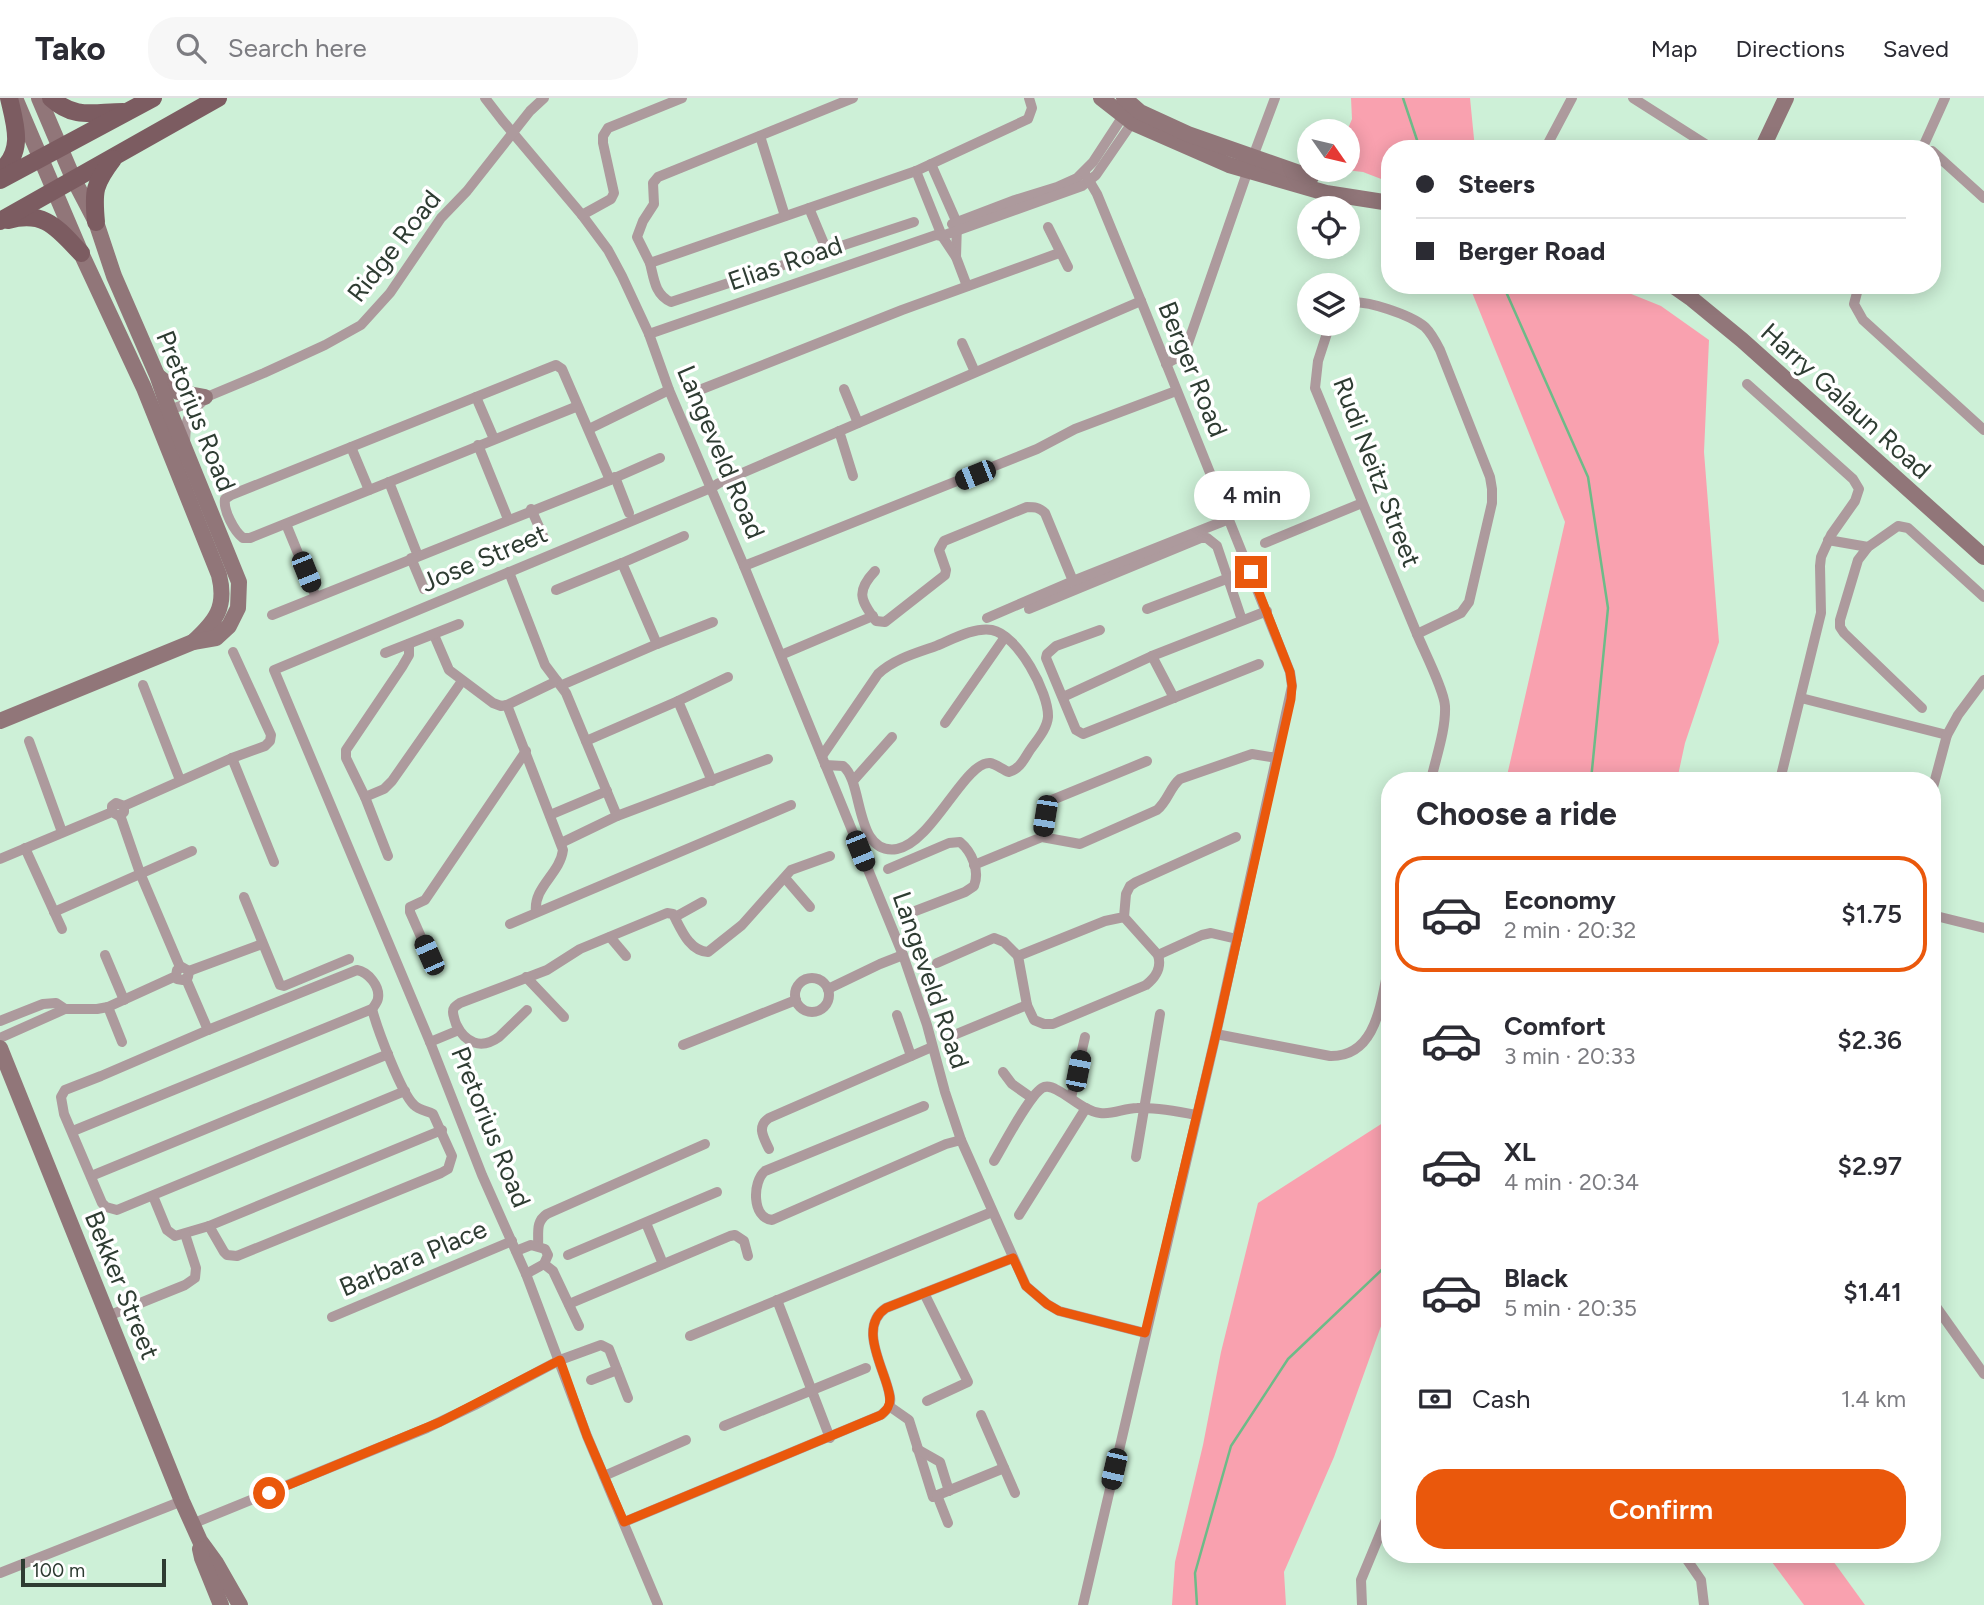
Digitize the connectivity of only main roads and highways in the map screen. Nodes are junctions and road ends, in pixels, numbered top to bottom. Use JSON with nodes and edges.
{"nodes":[{"id":1,"x":9,"y":98,"type":"edge"},
{"id":2,"x":51,"y":98,"type":"edge"},
{"id":3,"x":153,"y":98,"type":"edge"},
{"id":4,"x":218,"y":98,"type":"edge"},
{"id":5,"x":128,"y":112,"type":"junction"},
{"id":6,"x":118,"y":154,"type":"junction"},
{"id":7,"x":0,"y":171,"type":"edge"},
{"id":8,"x":0,"y":180,"type":"edge"},
{"id":9,"x":0,"y":221,"type":"edge"},
{"id":10,"x":96,"y":222,"type":"road end"},
{"id":11,"x":81,"y":253,"type":"road end"}],
"edges":[{"from":1,"to":7,"type":"main road"},
{"from":2,"to":5,"type":"main road"},
{"from":3,"to":5,"type":"main road"},
{"from":4,"to":6,"type":"main road"},
{"from":5,"to":8,"type":"main road"},
{"from":6,"to":9,"type":"main road"},
{"from":6,"to":10,"type":"main road"},
{"from":9,"to":11,"type":"main road"}]}
